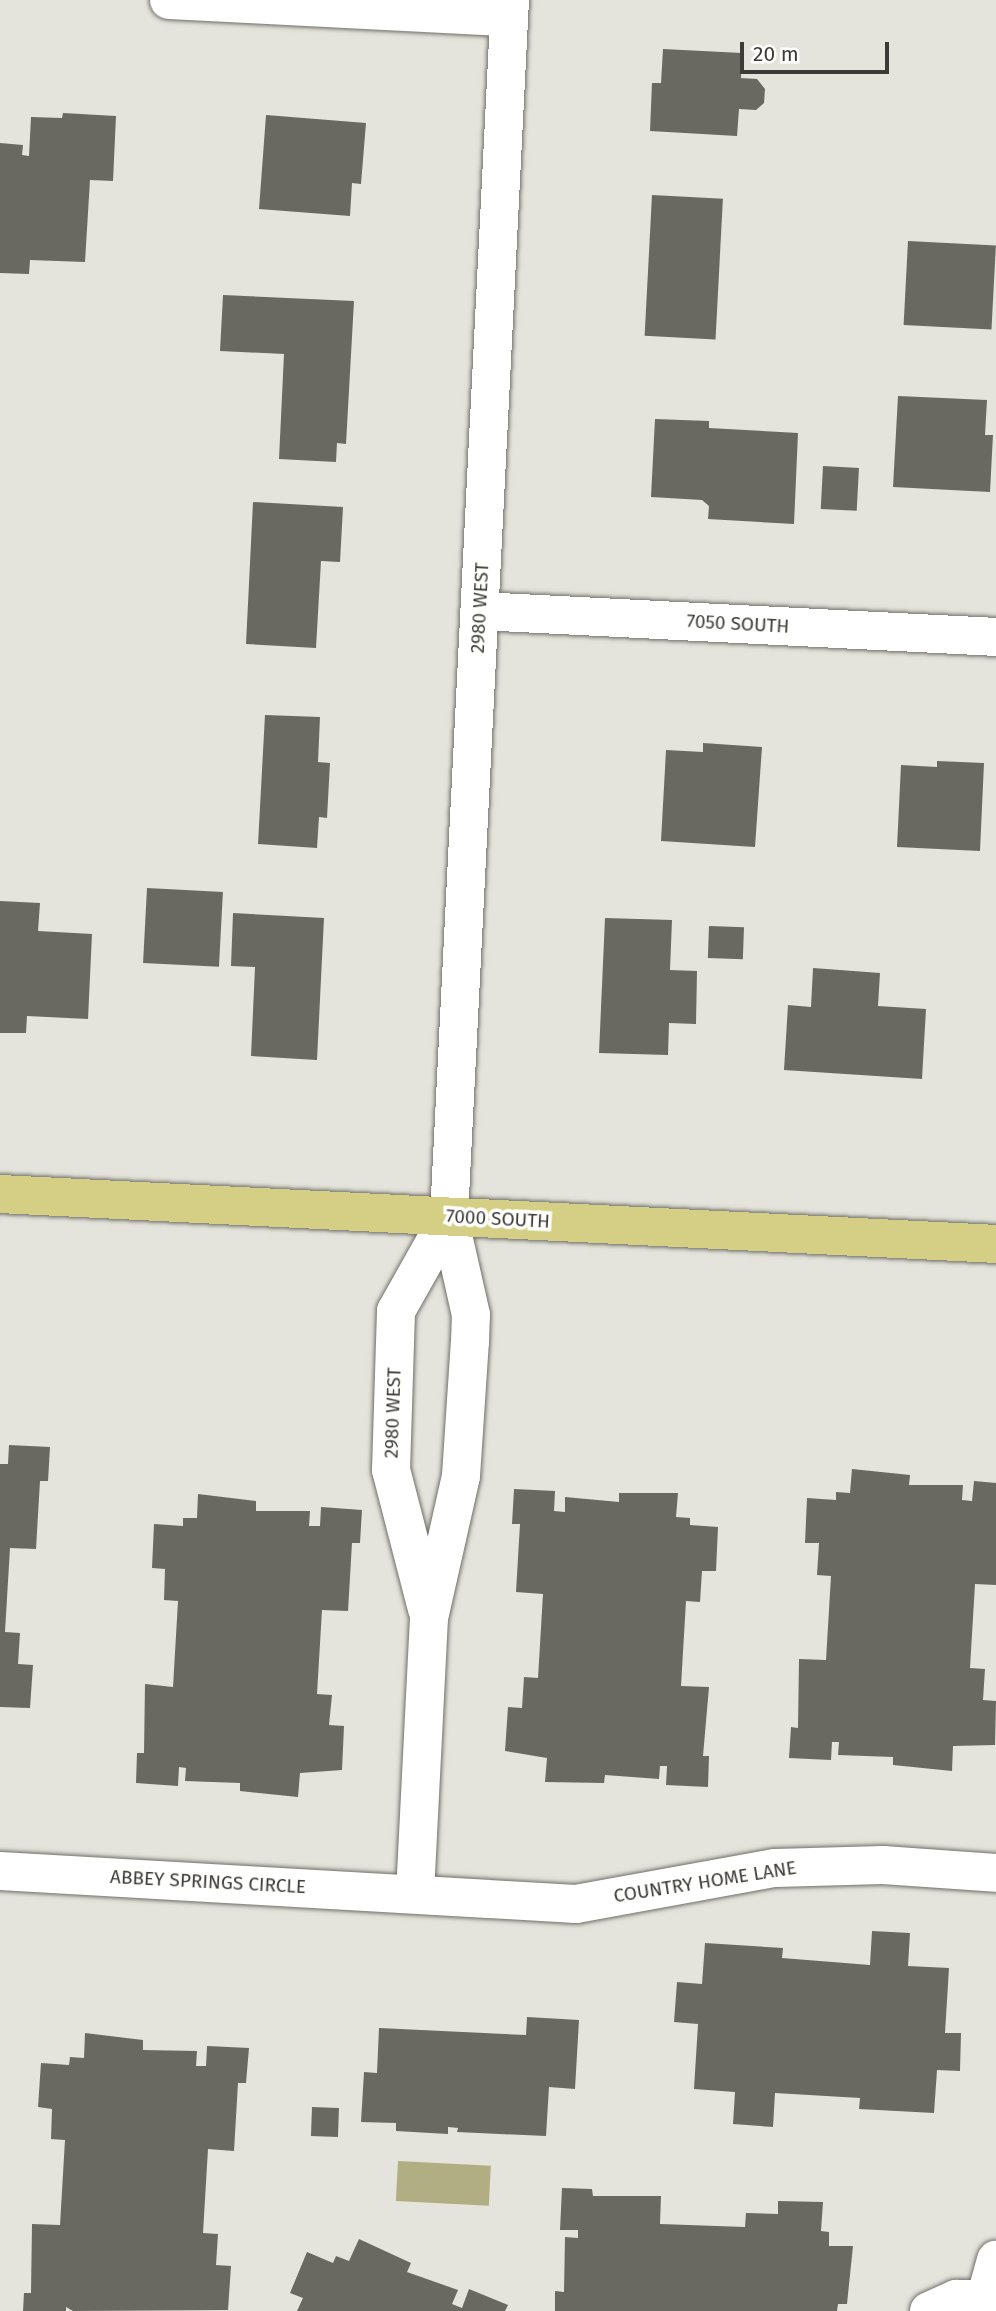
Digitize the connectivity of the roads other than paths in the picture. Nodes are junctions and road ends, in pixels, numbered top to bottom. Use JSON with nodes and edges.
{"nodes":[{"id":1,"x":169,"y":0,"type":"edge"},
{"id":2,"x":510,"y":9,"type":"edge"},
{"id":3,"x":480,"y":611,"type":"junction"},
{"id":4,"x":996,"y":637,"type":"edge"},
{"id":5,"x":0,"y":1194,"type":"edge"},
{"id":6,"x":449,"y":1217,"type":"junction"},
{"id":7,"x":996,"y":1244,"type":"edge"},
{"id":8,"x":429,"y":1618,"type":"junction"},
{"id":9,"x":0,"y":1871,"type":"edge"},
{"id":10,"x":996,"y":1873,"type":"edge"},
{"id":11,"x":415,"y":1894,"type":"junction"},
{"id":12,"x":996,"y":2260,"type":"edge"},
{"id":13,"x":990,"y":2307,"type":"edge"},
{"id":14,"x":929,"y":2311,"type":"edge"}],
"edges":[{"from":1,"to":2,"type":"street"},
{"from":2,"to":3,"type":"street","name":"2980 WEST"},
{"from":3,"to":4,"type":"street","name":"7050 SOUTH"},
{"from":3,"to":6,"type":"street","name":"2980 WEST"},
{"from":5,"to":6,"type":"main road","name":"7000 SOUTH"},
{"from":6,"to":7,"type":"main road","name":"7000 SOUTH"},
{"from":6,"to":8,"type":"street","name":"2980 WEST"},
{"from":6,"to":8,"type":"street","name":"2980 WEST"},
{"from":8,"to":11,"type":"street","name":"2980 WEST"},
{"from":9,"to":11,"type":"street","name":"ABBEY SPRINGS CIRCLE"},
{"from":10,"to":11,"type":"street","name":"COUNTRY HOME LANE"},
{"from":12,"to":13,"type":"street"},
{"from":13,"to":14,"type":"street"}]}
